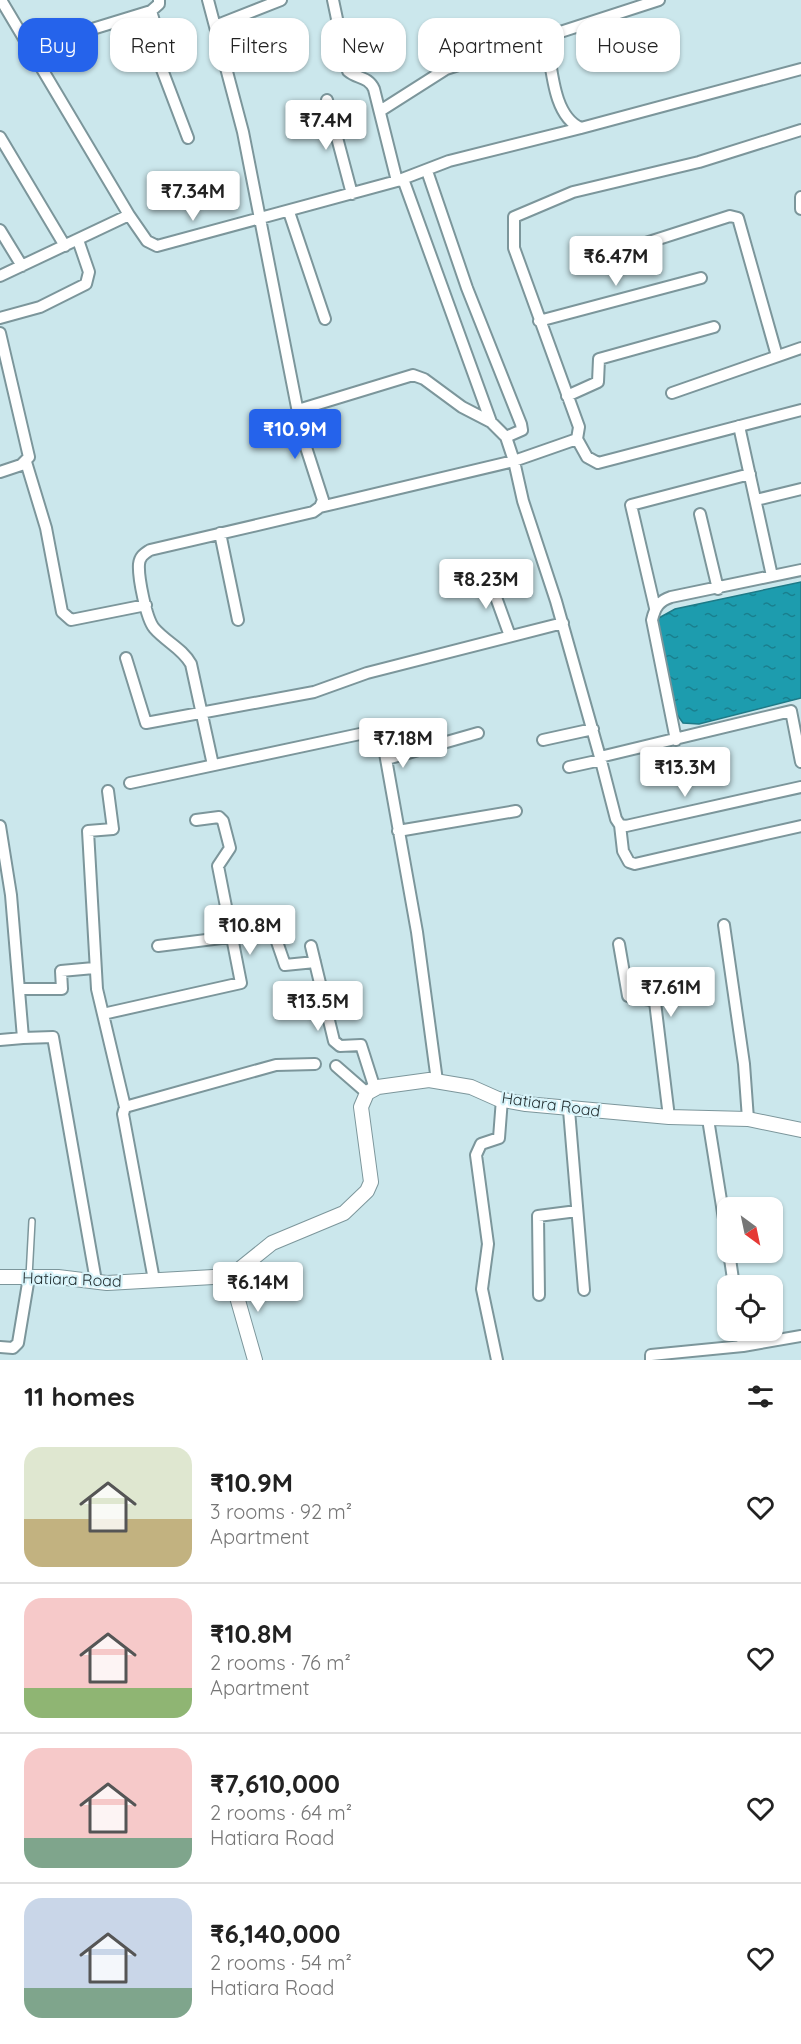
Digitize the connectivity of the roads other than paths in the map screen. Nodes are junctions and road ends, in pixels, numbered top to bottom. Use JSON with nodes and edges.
{"nodes":[{"id":1,"x":1,"y":0,"type":"edge"},
{"id":2,"x":208,"y":0,"type":"edge"},
{"id":3,"x":281,"y":0,"type":"edge"},
{"id":4,"x":333,"y":0,"type":"edge"},
{"id":5,"x":659,"y":0,"type":"edge"},
{"id":6,"x":159,"y":4,"type":"edge"},
{"id":7,"x":213,"y":18,"type":"edge"},
{"id":8,"x":235,"y":18,"type":"edge"},
{"id":9,"x":98,"y":26,"type":"edge"},
{"id":10,"x":18,"y":27,"type":"edge"},
{"id":11,"x":564,"y":31,"type":"edge"},
{"id":12,"x":801,"y":69,"type":"edge"},
{"id":13,"x":45,"y":72,"type":"edge"},
{"id":14,"x":227,"y":72,"type":"edge"},
{"id":15,"x":441,"y":72,"type":"edge"},
{"id":16,"x":553,"y":72,"type":"edge"},
{"id":17,"x":327,"y":100,"type":"dead end"},
{"id":18,"x":380,"y":111,"type":"junction"},
{"id":19,"x":581,"y":128,"type":"junction"},
{"id":20,"x":801,"y":130,"type":"edge"},
{"id":21,"x":0,"y":137,"type":"edge"},
{"id":22,"x":188,"y":138,"type":"dead end"},
{"id":23,"x":427,"y":171,"type":"junction"},
{"id":24,"x":400,"y":180,"type":"junction"},
{"id":25,"x":352,"y":194,"type":"junction"},
{"id":26,"x":801,"y":197,"type":"edge"},
{"id":27,"x":801,"y":209,"type":"edge"},
{"id":28,"x":288,"y":212,"type":"junction"},
{"id":29,"x":129,"y":215,"type":"junction"},
{"id":30,"x":261,"y":219,"type":"junction"},
{"id":31,"x":0,"y":230,"type":"edge"},
{"id":32,"x":78,"y":240,"type":"junction"},
{"id":33,"x":66,"y":246,"type":"junction"},
{"id":34,"x":624,"y":250,"type":"dead end"},
{"id":35,"x":22,"y":266,"type":"junction"},
{"id":36,"x":0,"y":276,"type":"edge"},
{"id":37,"x":701,"y":278,"type":"dead end"},
{"id":38,"x":0,"y":318,"type":"edge"},
{"id":39,"x":325,"y":319,"type":"dead end"},
{"id":40,"x":539,"y":321,"type":"junction"},
{"id":41,"x":714,"y":327,"type":"dead end"},
{"id":42,"x":0,"y":333,"type":"edge"},
{"id":43,"x":801,"y":348,"type":"edge"},
{"id":44,"x":777,"y":356,"type":"junction"},
{"id":45,"x":672,"y":393,"type":"dead end"},
{"id":46,"x":567,"y":396,"type":"junction"},
{"id":47,"x":298,"y":410,"type":"junction"},
{"id":48,"x":801,"y":410,"type":"edge"},
{"id":49,"x":491,"y":422,"type":"junction"},
{"id":50,"x":739,"y":426,"type":"junction"},
{"id":51,"x":506,"y":437,"type":"junction"},
{"id":52,"x":577,"y":439,"type":"junction"},
{"id":53,"x":514,"y":461,"type":"junction"},
{"id":54,"x":26,"y":462,"type":"junction"},
{"id":55,"x":0,"y":472,"type":"edge"},
{"id":56,"x":750,"y":474,"type":"junction"},
{"id":57,"x":801,"y":489,"type":"edge"},
{"id":58,"x":756,"y":500,"type":"junction"},
{"id":59,"x":320,"y":507,"type":"junction"},
{"id":60,"x":700,"y":514,"type":"dead end"},
{"id":61,"x":220,"y":533,"type":"junction"},
{"id":62,"x":801,"y":570,"type":"edge"},
{"id":63,"x":772,"y":576,"type":"junction"},
{"id":64,"x":465,"y":578,"type":"dead end"},
{"id":65,"x":718,"y":589,"type":"junction"},
{"id":66,"x":146,"y":605,"type":"junction"},
{"id":67,"x":655,"y":608,"type":"junction"},
{"id":68,"x":238,"y":620,"type":"dead end"},
{"id":69,"x":563,"y":623,"type":"junction"},
{"id":70,"x":510,"y":636,"type":"junction"},
{"id":71,"x":126,"y":658,"type":"dead end"},
{"id":72,"x":796,"y":710,"type":"edge"},
{"id":73,"x":202,"y":714,"type":"junction"},
{"id":74,"x":593,"y":729,"type":"junction"},
{"id":75,"x":478,"y":733,"type":"dead end"},
{"id":76,"x":543,"y":740,"type":"dead end"},
{"id":77,"x":676,"y":740,"type":"junction"},
{"id":78,"x":387,"y":759,"type":"junction"},
{"id":79,"x":601,"y":759,"type":"junction"},
{"id":80,"x":801,"y":762,"type":"edge"},
{"id":81,"x":213,"y":765,"type":"junction"},
{"id":82,"x":569,"y":767,"type":"dead end"},
{"id":83,"x":130,"y":783,"type":"dead end"},
{"id":84,"x":801,"y":787,"type":"edge"},
{"id":85,"x":108,"y":791,"type":"dead end"},
{"id":86,"x":516,"y":811,"type":"dead end"},
{"id":87,"x":196,"y":820,"type":"dead end"},
{"id":88,"x":620,"y":825,"type":"junction"},
{"id":89,"x":0,"y":826,"type":"edge"},
{"id":90,"x":801,"y":826,"type":"edge"},
{"id":91,"x":398,"y":831,"type":"junction"},
{"id":92,"x":724,"y":925,"type":"dead end"},
{"id":93,"x":231,"y":935,"type":"junction"},
{"id":94,"x":619,"y":944,"type":"dead end"},
{"id":95,"x":158,"y":946,"type":"dead end"},
{"id":96,"x":311,"y":946,"type":"dead end"},
{"id":97,"x":315,"y":962,"type":"junction"},
{"id":98,"x":94,"y":968,"type":"junction"},
{"id":99,"x":21,"y":989,"type":"junction"},
{"id":100,"x":103,"y":1014,"type":"junction"},
{"id":101,"x":24,"y":1038,"type":"junction"},
{"id":102,"x":0,"y":1040,"type":"edge"},
{"id":103,"x":315,"y":1064,"type":"dead end"},
{"id":104,"x":336,"y":1066,"type":"dead end"},
{"id":105,"x":438,"y":1081,"type":"junction"},
{"id":106,"x":371,"y":1091,"type":"junction"},
{"id":107,"x":502,"y":1099,"type":"junction"},
{"id":108,"x":125,"y":1107,"type":"junction"},
{"id":109,"x":569,"y":1110,"type":"junction"},
{"id":110,"x":669,"y":1117,"type":"junction"},
{"id":111,"x":708,"y":1119,"type":"junction"},
{"id":112,"x":748,"y":1119,"type":"junction"},
{"id":113,"x":801,"y":1130,"type":"edge"},
{"id":114,"x":720,"y":1197,"type":"edge"},
{"id":115,"x":577,"y":1211,"type":"junction"},
{"id":116,"x":32,"y":1221,"type":"dead end"},
{"id":117,"x":231,"y":1276,"type":"junction"},
{"id":118,"x":0,"y":1277,"type":"edge"},
{"id":119,"x":29,"y":1277,"type":"junction"},
{"id":120,"x":154,"y":1280,"type":"junction"},
{"id":121,"x":96,"y":1281,"type":"junction"},
{"id":122,"x":584,"y":1290,"type":"dead end"},
{"id":123,"x":539,"y":1295,"type":"dead end"},
{"id":124,"x":801,"y":1336,"type":"edge"},
{"id":125,"x":742,"y":1341,"type":"edge"},
{"id":126,"x":743,"y":1346,"type":"junction"},
{"id":127,"x":0,"y":1347,"type":"edge"},
{"id":128,"x":255,"y":1360,"type":"edge"},
{"id":129,"x":497,"y":1360,"type":"edge"},
{"id":130,"x":651,"y":1360,"type":"edge"}],
"edges":[{"from":1,"to":10,"type":"street"},
{"from":2,"to":7,"type":"street"},
{"from":3,"to":8,"type":"street"},
{"from":4,"to":18,"type":"street"},
{"from":5,"to":11,"type":"street"},
{"from":6,"to":9,"type":"street"},
{"from":6,"to":22,"type":"street"},
{"from":12,"to":19,"type":"street"},
{"from":13,"to":29,"type":"street"},
{"from":14,"to":30,"type":"street"},
{"from":15,"to":18,"type":"street"},
{"from":16,"to":19,"type":"street"},
{"from":17,"to":25,"type":"street"},
{"from":18,"to":24,"type":"street"},
{"from":19,"to":23,"type":"street"},
{"from":20,"to":40,"type":"street"},
{"from":21,"to":33,"type":"street"},
{"from":23,"to":24,"type":"street"},
{"from":23,"to":51,"type":"street"},
{"from":24,"to":25,"type":"street"},
{"from":24,"to":49,"type":"street"},
{"from":25,"to":28,"type":"street"},
{"from":26,"to":27,"type":"street"},
{"from":28,"to":30,"type":"street"},
{"from":28,"to":39,"type":"street"},
{"from":29,"to":30,"type":"street"},
{"from":29,"to":32,"type":"street"},
{"from":30,"to":47,"type":"street"},
{"from":31,"to":35,"type":"street"},
{"from":32,"to":33,"type":"street"},
{"from":32,"to":38,"type":"street"},
{"from":33,"to":35,"type":"street"},
{"from":34,"to":44,"type":"street"},
{"from":35,"to":36,"type":"street"},
{"from":37,"to":40,"type":"street"},
{"from":40,"to":46,"type":"street"},
{"from":41,"to":46,"type":"street"},
{"from":42,"to":54,"type":"street"},
{"from":43,"to":44,"type":"street"},
{"from":44,"to":45,"type":"street"},
{"from":46,"to":52,"type":"street"},
{"from":47,"to":49,"type":"street"},
{"from":47,"to":59,"type":"street"},
{"from":48,"to":50,"type":"street"},
{"from":49,"to":51,"type":"street"},
{"from":50,"to":52,"type":"street"},
{"from":50,"to":56,"type":"street"},
{"from":51,"to":53,"type":"street"},
{"from":52,"to":53,"type":"street"},
{"from":53,"to":59,"type":"street"},
{"from":53,"to":69,"type":"street"},
{"from":54,"to":55,"type":"street"},
{"from":54,"to":66,"type":"street"},
{"from":56,"to":58,"type":"street"},
{"from":56,"to":67,"type":"street"},
{"from":57,"to":58,"type":"street"},
{"from":58,"to":63,"type":"street"},
{"from":59,"to":61,"type":"street"},
{"from":60,"to":65,"type":"street"},
{"from":61,"to":66,"type":"street"},
{"from":61,"to":68,"type":"street"},
{"from":62,"to":63,"type":"street"},
{"from":63,"to":65,"type":"street"},
{"from":64,"to":70,"type":"street"},
{"from":65,"to":67,"type":"street"},
{"from":66,"to":73,"type":"street"},
{"from":67,"to":77,"type":"street"},
{"from":69,"to":70,"type":"street"},
{"from":69,"to":74,"type":"street"},
{"from":70,"to":73,"type":"street"},
{"from":71,"to":73,"type":"street"},
{"from":72,"to":77,"type":"street"},
{"from":72,"to":80,"type":"street"},
{"from":73,"to":81,"type":"street"},
{"from":74,"to":76,"type":"street"},
{"from":74,"to":79,"type":"street"},
{"from":75,"to":78,"type":"street"},
{"from":77,"to":79,"type":"street"},
{"from":78,"to":81,"type":"street"},
{"from":78,"to":91,"type":"street"},
{"from":79,"to":82,"type":"street"},
{"from":79,"to":88,"type":"street"},
{"from":81,"to":83,"type":"street"},
{"from":84,"to":88,"type":"street"},
{"from":85,"to":98,"type":"street"},
{"from":86,"to":91,"type":"street"},
{"from":87,"to":93,"type":"street"},
{"from":88,"to":90,"type":"street"},
{"from":89,"to":99,"type":"street"},
{"from":91,"to":105,"type":"street"},
{"from":92,"to":112,"type":"street"},
{"from":93,"to":95,"type":"street"},
{"from":93,"to":97,"type":"street"},
{"from":93,"to":100,"type":"street"},
{"from":94,"to":110,"type":"street"},
{"from":96,"to":97,"type":"street"},
{"from":97,"to":106,"type":"street"},
{"from":98,"to":99,"type":"street"},
{"from":98,"to":100,"type":"street"},
{"from":99,"to":101,"type":"street"},
{"from":100,"to":108,"type":"street"},
{"from":101,"to":102,"type":"street"},
{"from":101,"to":121,"type":"street"},
{"from":103,"to":108,"type":"street"},
{"from":104,"to":106,"type":"street"},
{"from":105,"to":106,"type":"street","name":"Hatiara Road"},
{"from":105,"to":107,"type":"street","name":"Hatiara Road"},
{"from":106,"to":117,"type":"street"},
{"from":107,"to":109,"type":"street","name":"Hatiara Road"},
{"from":107,"to":129,"type":"street"},
{"from":108,"to":120,"type":"street"},
{"from":109,"to":110,"type":"street","name":"Hatiara Road"},
{"from":109,"to":115,"type":"street"},
{"from":110,"to":111,"type":"street","name":"Hatiara Road"},
{"from":111,"to":112,"type":"street","name":"Hatiara Road"},
{"from":111,"to":114,"type":"street"},
{"from":112,"to":113,"type":"street","name":"Hatiara Road"},
{"from":115,"to":122,"type":"street"},
{"from":115,"to":123,"type":"street"},
{"from":116,"to":119,"type":"lane"},
{"from":117,"to":120,"type":"street","name":"Hatiara Road"},
{"from":117,"to":128,"type":"street"},
{"from":118,"to":119,"type":"street","name":"Hatiara Road"},
{"from":119,"to":121,"type":"street","name":"Hatiara Road"},
{"from":119,"to":127,"type":"street"},
{"from":120,"to":121,"type":"street","name":"Hatiara Road"},
{"from":124,"to":126,"type":"street"},
{"from":125,"to":126,"type":"street"},
{"from":126,"to":130,"type":"street"}]}
